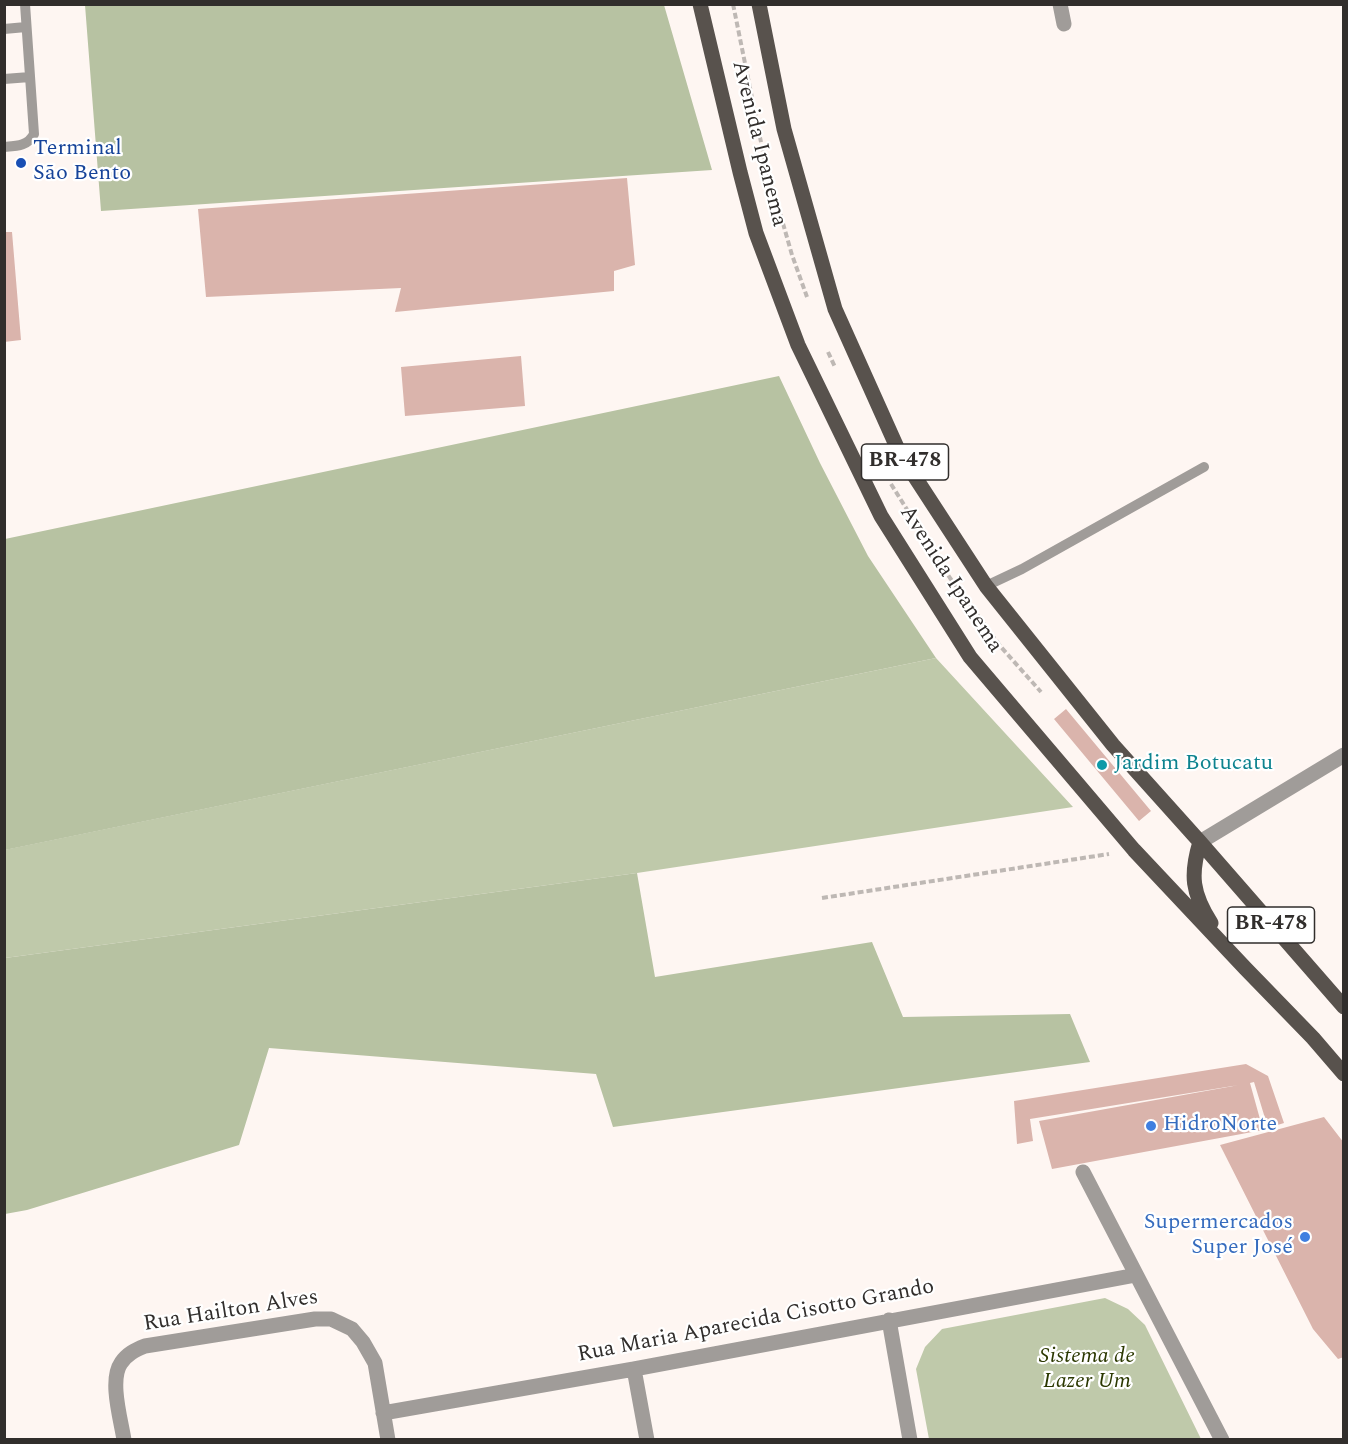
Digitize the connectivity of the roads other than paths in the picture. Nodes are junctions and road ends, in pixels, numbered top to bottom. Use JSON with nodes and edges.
{"nodes":[{"id":1,"x":25,"y":4,"type":"edge"},
{"id":2,"x":700,"y":4,"type":"edge"},
{"id":3,"x":759,"y":4,"type":"edge"},
{"id":4,"x":1060,"y":4,"type":"edge"},
{"id":5,"x":1064,"y":24,"type":"dead end"},
{"id":6,"x":26,"y":27,"type":"junction"},
{"id":7,"x":4,"y":29,"type":"edge"},
{"id":8,"x":30,"y":77,"type":"junction"},
{"id":9,"x":4,"y":79,"type":"edge"},
{"id":10,"x":4,"y":147,"type":"edge"},
{"id":11,"x":1204,"y":467,"type":"dead end"},
{"id":12,"x":986,"y":586,"type":"junction"},
{"id":13,"x":1344,"y":755,"type":"edge"},
{"id":14,"x":1200,"y":842,"type":"junction"},
{"id":15,"x":1229,"y":951,"type":"junction"},
{"id":16,"x":1344,"y":1008,"type":"edge"},
{"id":17,"x":1344,"y":1074,"type":"edge"},
{"id":18,"x":1083,"y":1172,"type":"dead end"},
{"id":19,"x":1136,"y":1275,"type":"junction"},
{"id":20,"x":889,"y":1320,"type":"junction"},
{"id":21,"x":634,"y":1369,"type":"junction"},
{"id":22,"x":383,"y":1413,"type":"junction"},
{"id":23,"x":124,"y":1440,"type":"edge"},
{"id":24,"x":388,"y":1440,"type":"edge"},
{"id":25,"x":646,"y":1440,"type":"edge"},
{"id":26,"x":910,"y":1440,"type":"edge"},
{"id":27,"x":1222,"y":1440,"type":"edge"}],
"edges":[{"from":1,"to":6,"type":"lane"},
{"from":2,"to":15,"type":"main road","name":"Avenida Ipanema","number":"BR-478"},
{"from":3,"to":12,"type":"main road","name":"Avenida Ipanema","number":"BR-478"},
{"from":4,"to":5,"type":"street"},
{"from":6,"to":7,"type":"lane"},
{"from":6,"to":8,"type":"lane"},
{"from":8,"to":9,"type":"lane"},
{"from":8,"to":10,"type":"lane"},
{"from":11,"to":12,"type":"lane"},
{"from":12,"to":14,"type":"main road","name":"Avenida Ipanema","number":"BR-478"},
{"from":13,"to":14,"type":"street"},
{"from":14,"to":15,"type":"main road"},
{"from":14,"to":16,"type":"main road","name":"Avenida Ipanema","number":"BR-478"},
{"from":15,"to":17,"type":"main road","name":"Avenida Ipanema","number":"BR-478"},
{"from":18,"to":19,"type":"street"},
{"from":19,"to":20,"type":"street","name":"Rua Maria Aparecida Cisotto Grando"},
{"from":19,"to":27,"type":"street"},
{"from":20,"to":21,"type":"street","name":"Rua Maria Aparecida Cisotto Grando"},
{"from":20,"to":26,"type":"street"},
{"from":21,"to":22,"type":"street","name":"Rua Maria Aparecida Cisotto Grando"},
{"from":21,"to":25,"type":"street"},
{"from":22,"to":23,"type":"street","name":"Rua Hailton Alves"},
{"from":22,"to":24,"type":"street"}]}
